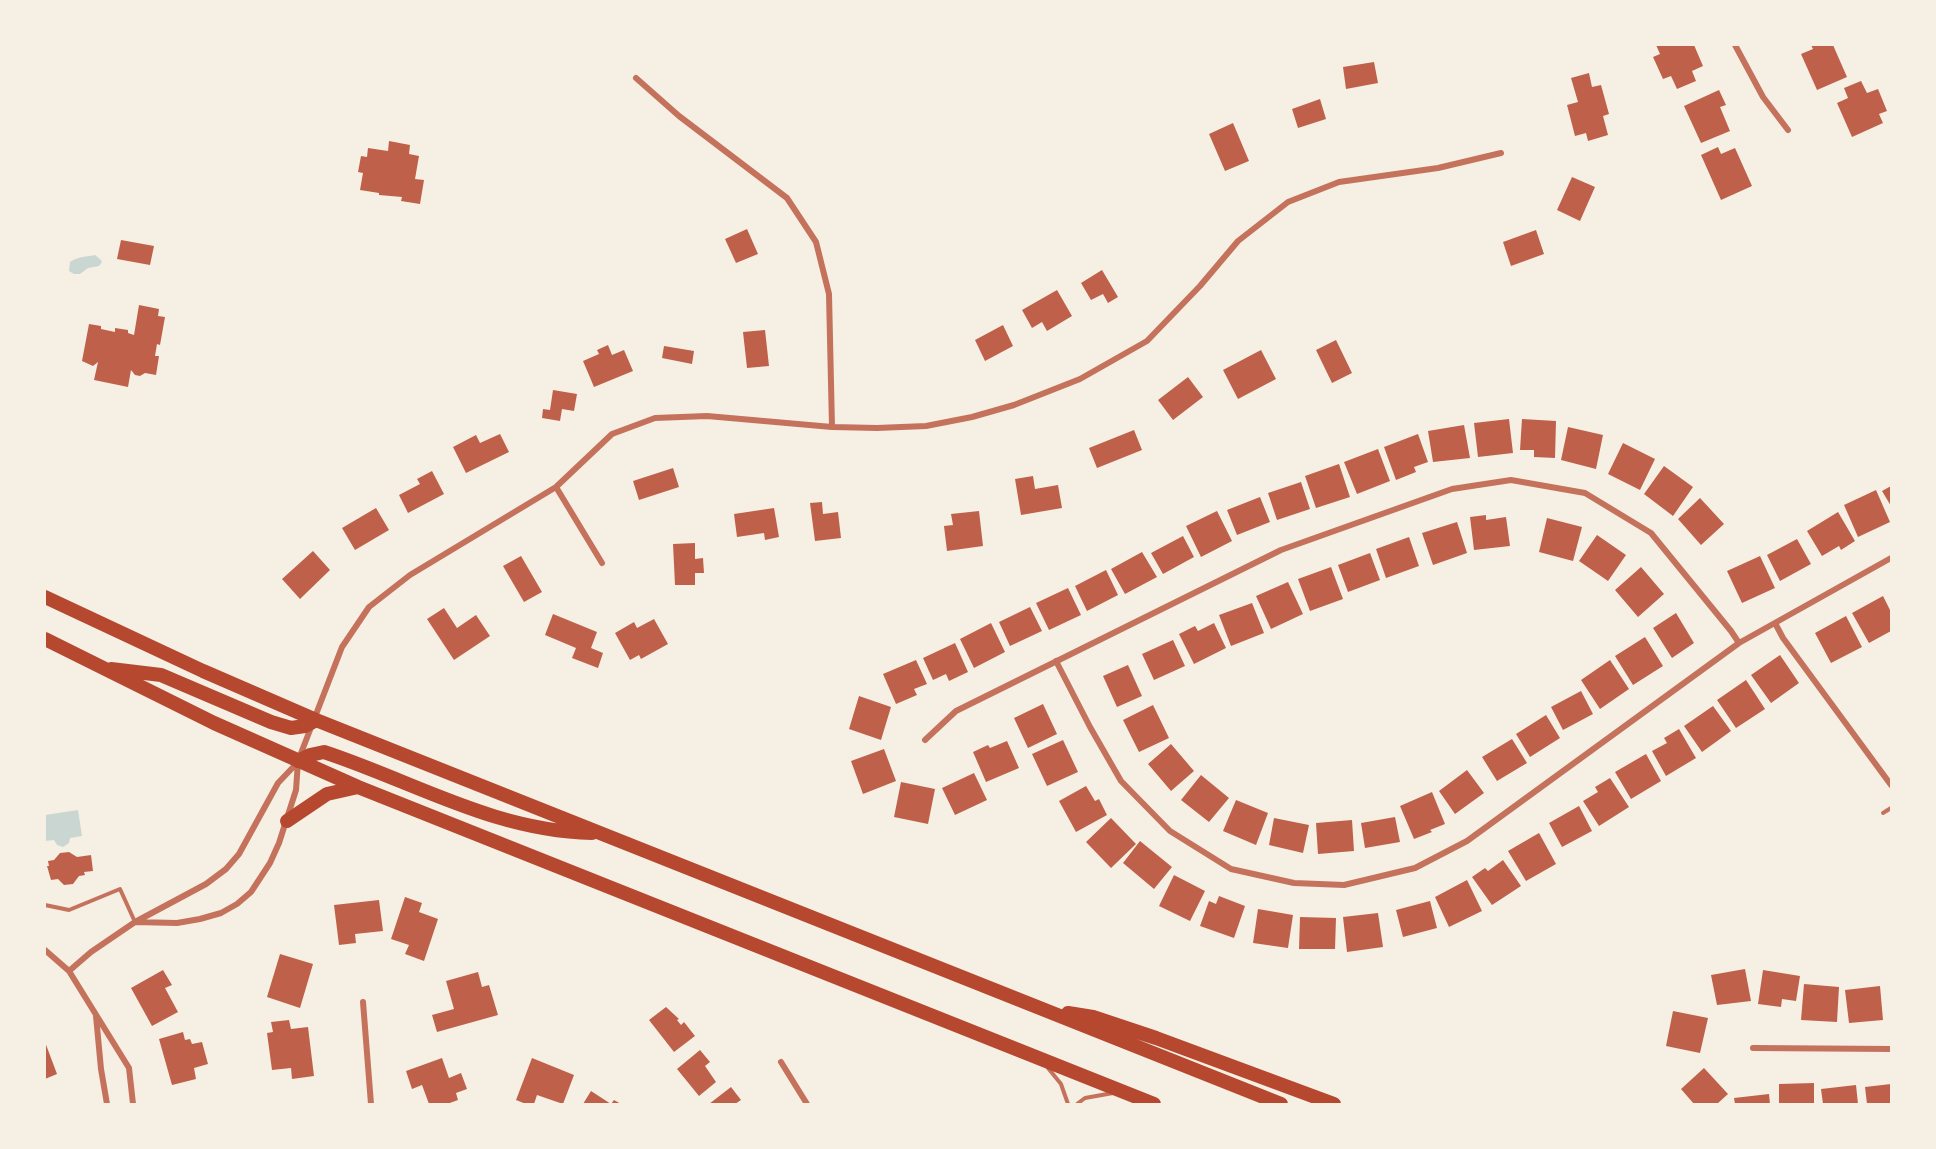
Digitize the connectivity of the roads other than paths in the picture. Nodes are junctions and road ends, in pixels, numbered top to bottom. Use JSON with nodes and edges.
{"nodes":[{"id":1,"x":1735,"y":45,"type":"edge"},
{"id":2,"x":636,"y":78,"type":"dead end"},
{"id":3,"x":1788,"y":130,"type":"dead end"},
{"id":4,"x":1501,"y":153,"type":"dead end"},
{"id":5,"x":832,"y":427,"type":"junction"},
{"id":6,"x":556,"y":486,"type":"junction"},
{"id":7,"x":1891,"y":558,"type":"edge"},
{"id":8,"x":602,"y":563,"type":"dead end"},
{"id":9,"x":45,"y":597,"type":"edge"},
{"id":10,"x":1775,"y":623,"type":"junction"},
{"id":11,"x":45,"y":639,"type":"edge"},
{"id":12,"x":1739,"y":643,"type":"junction"},
{"id":13,"x":1056,"y":661,"type":"junction"},
{"id":14,"x":103,"y":668,"type":"junction"},
{"id":15,"x":316,"y":720,"type":"junction"},
{"id":16,"x":925,"y":740,"type":"dead end"},
{"id":17,"x":298,"y":761,"type":"junction"},
{"id":18,"x":1891,"y":785,"type":"edge"},
{"id":19,"x":358,"y":787,"type":"junction"},
{"id":20,"x":1891,"y":808,"type":"edge"},
{"id":21,"x":1883,"y":813,"type":"dead end"},
{"id":22,"x":286,"y":821,"type":"junction"},
{"id":23,"x":604,"y":834,"type":"junction"},
{"id":24,"x":45,"y":905,"type":"edge"},
{"id":25,"x":135,"y":922,"type":"junction"},
{"id":26,"x":45,"y":950,"type":"edge"},
{"id":27,"x":69,"y":971,"type":"junction"},
{"id":28,"x":363,"y":1002,"type":"dead end"},
{"id":29,"x":1042,"y":1008,"type":"junction"},
{"id":30,"x":96,"y":1013,"type":"junction"},
{"id":31,"x":1753,"y":1048,"type":"dead end"},
{"id":32,"x":1891,"y":1049,"type":"edge"},
{"id":33,"x":1037,"y":1056,"type":"junction"},
{"id":34,"x":781,"y":1062,"type":"dead end"},
{"id":35,"x":1123,"y":1092,"type":"junction"},
{"id":36,"x":107,"y":1104,"type":"edge"},
{"id":37,"x":133,"y":1104,"type":"edge"},
{"id":38,"x":370,"y":1104,"type":"edge"},
{"id":39,"x":807,"y":1104,"type":"edge"},
{"id":40,"x":1068,"y":1104,"type":"edge"},
{"id":41,"x":1077,"y":1104,"type":"edge"},
{"id":42,"x":1154,"y":1104,"type":"edge"},
{"id":43,"x":1281,"y":1104,"type":"edge"},
{"id":44,"x":1334,"y":1104,"type":"edge"}],
"edges":[{"from":1,"to":3,"type":"street"},
{"from":2,"to":5,"type":"street"},
{"from":4,"to":5,"type":"street"},
{"from":5,"to":6,"type":"street"},
{"from":6,"to":8,"type":"street"},
{"from":6,"to":15,"type":"street"},
{"from":7,"to":10,"type":"street"},
{"from":9,"to":15,"type":"highway"},
{"from":10,"to":12,"type":"street"},
{"from":10,"to":18,"type":"street"},
{"from":11,"to":14,"type":"highway"},
{"from":12,"to":13,"type":"street"},
{"from":12,"to":13,"type":"street"},
{"from":13,"to":16,"type":"street"},
{"from":14,"to":15,"type":"highway"},
{"from":14,"to":17,"type":"highway"},
{"from":15,"to":17,"type":"street"},
{"from":15,"to":23,"type":"highway"},
{"from":17,"to":19,"type":"highway"},
{"from":17,"to":22,"type":"street"},
{"from":17,"to":23,"type":"highway"},
{"from":17,"to":25,"type":"street"},
{"from":19,"to":22,"type":"highway"},
{"from":19,"to":33,"type":"highway"},
{"from":20,"to":21,"type":"lane"},
{"from":22,"to":25,"type":"street"},
{"from":23,"to":29,"type":"highway"},
{"from":24,"to":25,"type":"lane"},
{"from":25,"to":27,"type":"street"},
{"from":26,"to":27,"type":"street"},
{"from":27,"to":30,"type":"street"},
{"from":28,"to":38,"type":"street"},
{"from":29,"to":43,"type":"highway"},
{"from":29,"to":44,"type":"highway"},
{"from":30,"to":36,"type":"street"},
{"from":30,"to":37,"type":"street"},
{"from":31,"to":32,"type":"street"},
{"from":33,"to":35,"type":"highway"},
{"from":33,"to":40,"type":"lane"},
{"from":34,"to":39,"type":"street"},
{"from":35,"to":41,"type":"lane"},
{"from":35,"to":42,"type":"highway"}]}
